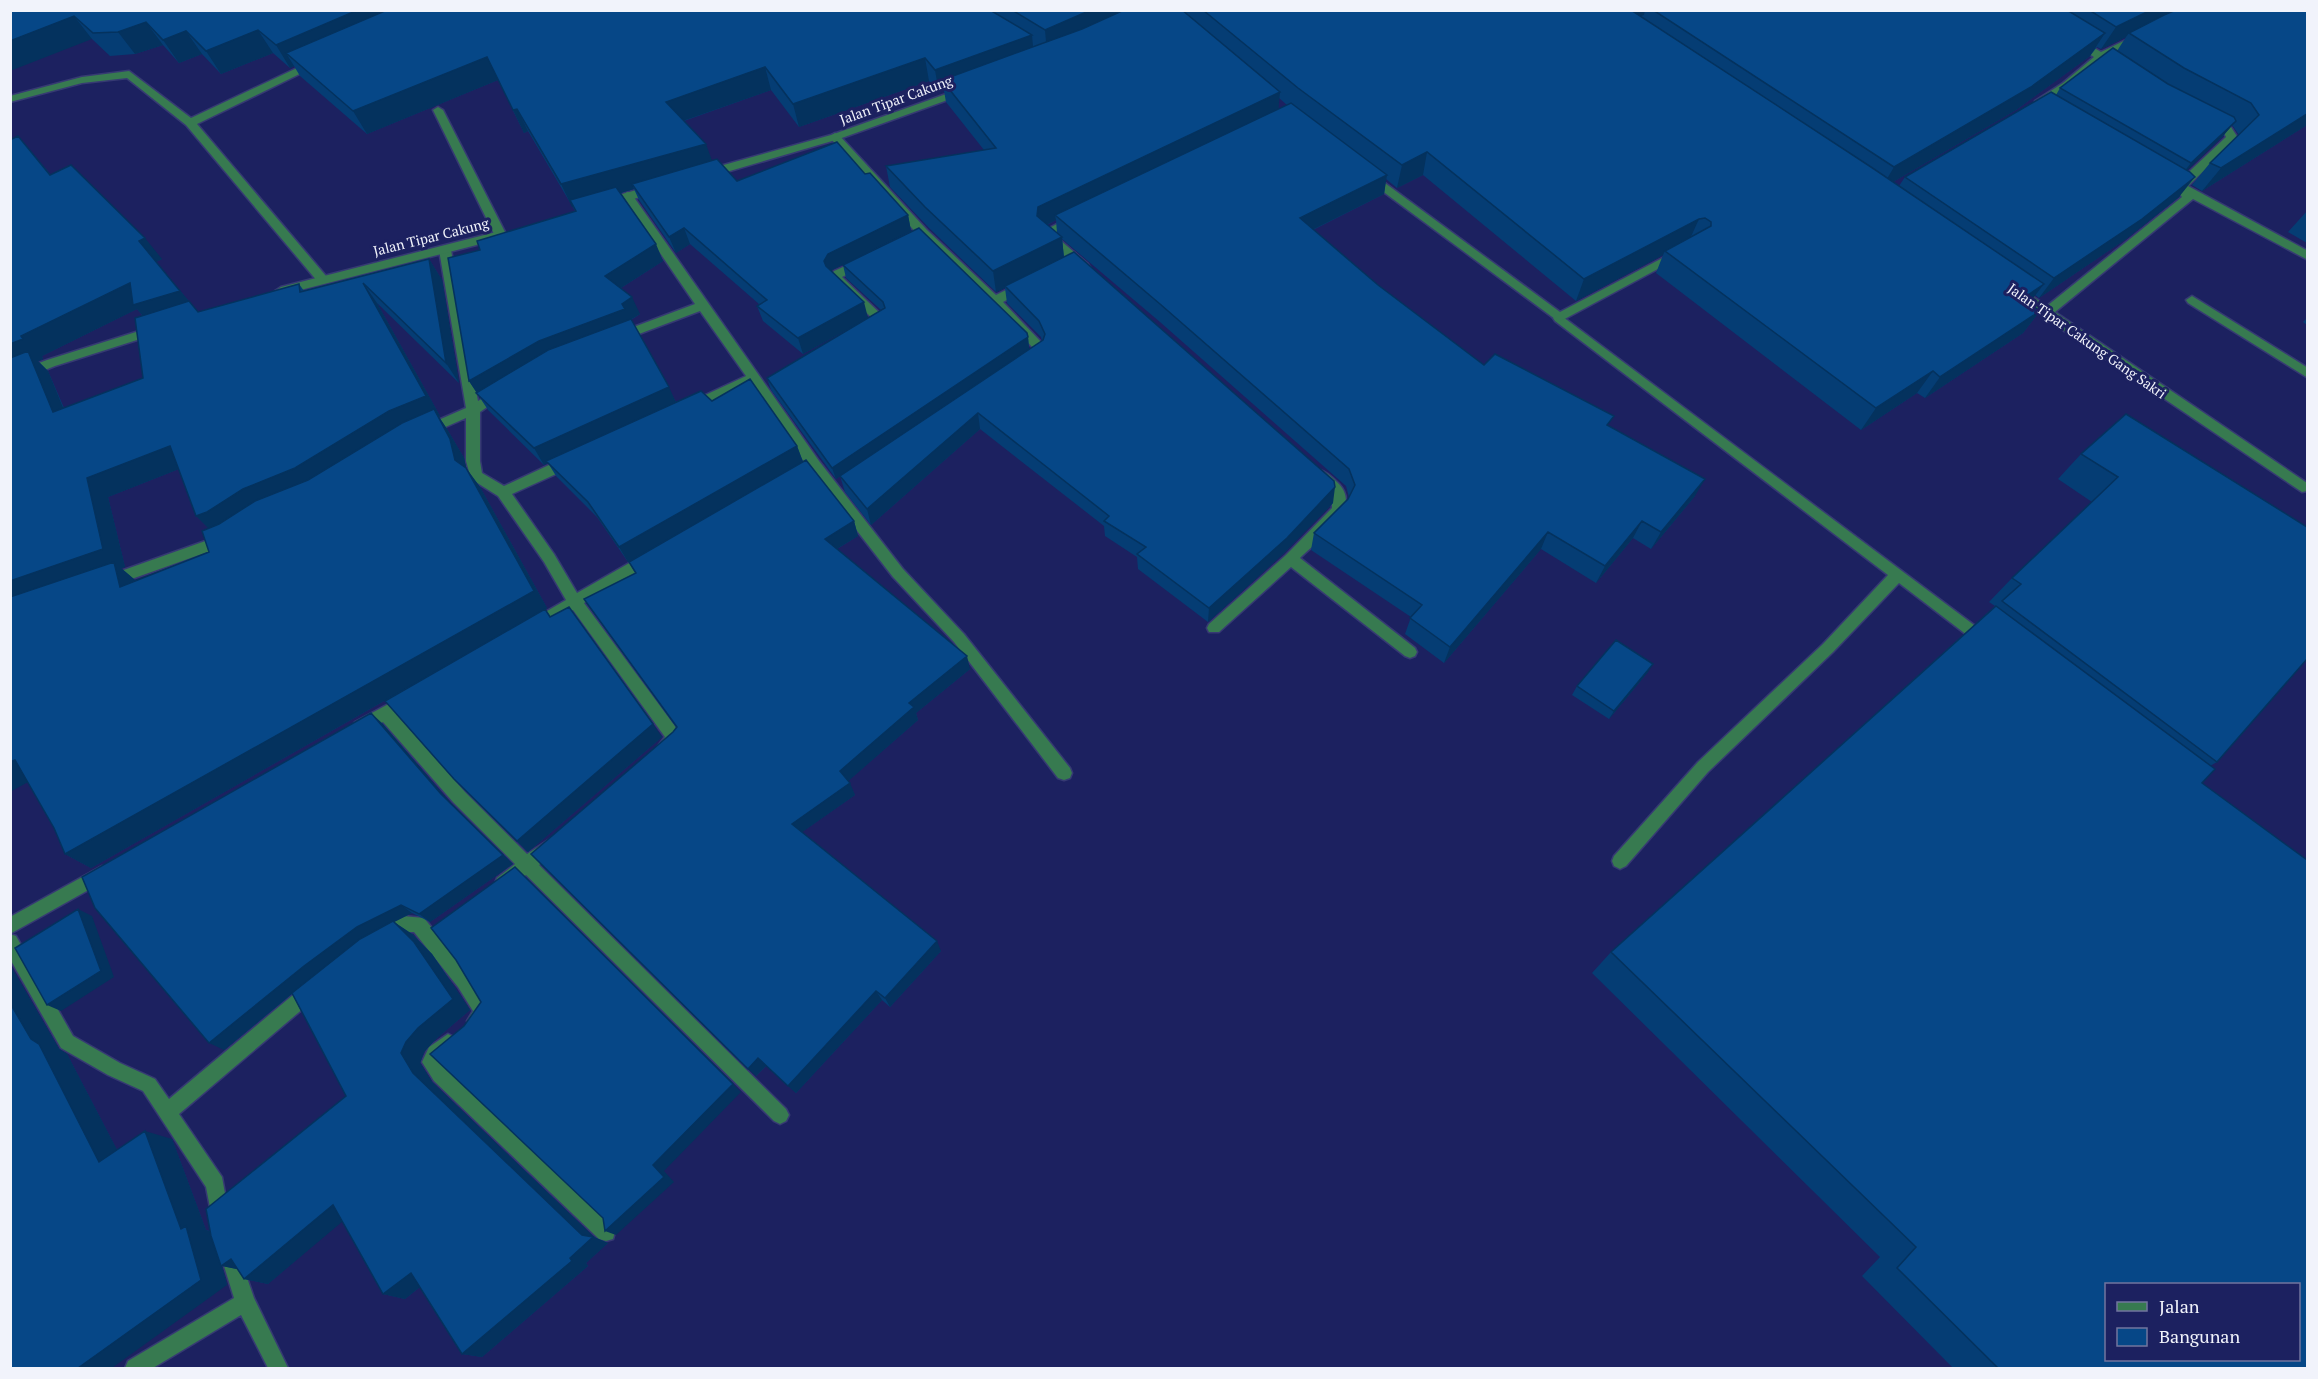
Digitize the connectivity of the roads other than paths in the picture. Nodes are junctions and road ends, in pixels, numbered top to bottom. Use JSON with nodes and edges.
{"nodes":[{"id":1,"x":2154,"y":31,"type":"edge"},
{"id":2,"x":2072,"y":39,"type":"edge"},
{"id":3,"x":2101,"y":56,"type":"junction"},
{"id":4,"x":322,"y":60,"type":"edge"},
{"id":5,"x":2127,"y":73,"type":"edge"},
{"id":6,"x":972,"y":87,"type":"edge"},
{"id":7,"x":10,"y":99,"type":"edge"},
{"id":8,"x":2038,"y":108,"type":"edge"},
{"id":9,"x":438,"y":110,"type":"dead end"},
{"id":10,"x":2199,"y":115,"type":"edge"},
{"id":11,"x":190,"y":123,"type":"junction"},
{"id":12,"x":835,"y":137,"type":"junction"},
{"id":13,"x":1364,"y":171,"type":"edge"},
{"id":14,"x":693,"y":178,"type":"edge"},
{"id":15,"x":671,"y":184,"type":"edge"},
{"id":16,"x":2175,"y":184,"type":"junction"},
{"id":17,"x":627,"y":196,"type":"junction"},
{"id":18,"x":595,"y":206,"type":"edge"},
{"id":19,"x":1088,"y":213,"type":"edge"},
{"id":20,"x":445,"y":250,"type":"junction"},
{"id":21,"x":1684,"y":252,"type":"edge"},
{"id":22,"x":874,"y":256,"type":"edge"},
{"id":23,"x":2307,"y":256,"type":"edge"},
{"id":24,"x":1097,"y":278,"type":"edge"},
{"id":25,"x":322,"y":279,"type":"junction"},
{"id":26,"x":1036,"y":280,"type":"edge"},
{"id":27,"x":2007,"y":286,"type":"edge"},
{"id":28,"x":265,"y":296,"type":"edge"},
{"id":29,"x":2192,"y":300,"type":"dead end"},
{"id":30,"x":995,"y":301,"type":"junction"},
{"id":31,"x":704,"y":305,"type":"junction"},
{"id":32,"x":2046,"y":313,"type":"junction"},
{"id":33,"x":1559,"y":318,"type":"junction"},
{"id":34,"x":162,"y":327,"type":"edge"},
{"id":35,"x":860,"y":330,"type":"edge"},
{"id":36,"x":607,"y":342,"type":"edge"},
{"id":37,"x":1019,"y":365,"type":"edge"},
{"id":38,"x":2307,"y":374,"type":"edge"},
{"id":39,"x":10,"y":379,"type":"edge"},
{"id":40,"x":761,"y":382,"type":"junction"},
{"id":41,"x":515,"y":385,"type":"edge"},
{"id":42,"x":473,"y":410,"type":"junction"},
{"id":43,"x":681,"y":411,"type":"edge"},
{"id":44,"x":410,"y":437,"type":"edge"},
{"id":45,"x":587,"y":454,"type":"edge"},
{"id":46,"x":1305,"y":462,"type":"edge"},
{"id":47,"x":2306,"y":487,"type":"edge"},
{"id":48,"x":503,"y":492,"type":"junction"},
{"id":49,"x":241,"y":531,"type":"edge"},
{"id":50,"x":668,"y":548,"type":"edge"},
{"id":51,"x":1291,"y":560,"type":"junction"},
{"id":52,"x":1898,"y":574,"type":"junction"},
{"id":53,"x":93,"y":587,"type":"edge"},
{"id":54,"x":574,"y":602,"type":"junction"},
{"id":55,"x":1214,"y":628,"type":"edge"},
{"id":56,"x":525,"y":631,"type":"edge"},
{"id":57,"x":1410,"y":652,"type":"dead end"},
{"id":58,"x":2000,"y":653,"type":"edge"},
{"id":59,"x":425,"y":690,"type":"edge"},
{"id":60,"x":385,"y":713,"type":"junction"},
{"id":61,"x":343,"y":736,"type":"edge"},
{"id":62,"x":658,"y":753,"type":"edge"},
{"id":63,"x":1064,"y":772,"type":"dead end"},
{"id":64,"x":563,"y":835,"type":"edge"},
{"id":65,"x":1620,"y":861,"type":"dead end"},
{"id":66,"x":529,"y":864,"type":"junction"},
{"id":67,"x":114,"y":867,"type":"edge"},
{"id":68,"x":493,"y":890,"type":"edge"},
{"id":69,"x":10,"y":926,"type":"edge"},
{"id":70,"x":10,"y":942,"type":"edge"},
{"id":71,"x":374,"y":944,"type":"edge"},
{"id":72,"x":323,"y":981,"type":"edge"},
{"id":73,"x":168,"y":1112,"type":"junction"},
{"id":74,"x":780,"y":1115,"type":"dead end"},
{"id":75,"x":606,"y":1232,"type":"edge"},
{"id":76,"x":245,"y":1302,"type":"junction"},
{"id":77,"x":135,"y":1368,"type":"edge"},
{"id":78,"x":278,"y":1368,"type":"edge"}],
"edges":[{"from":1,"to":3,"type":"street"},
{"from":2,"to":3,"type":"street"},
{"from":3,"to":5,"type":"street"},
{"from":3,"to":8,"type":"street"},
{"from":4,"to":11,"type":"street"},
{"from":6,"to":12,"type":"street","name":"Jalan Tipar Cakung"},
{"from":7,"to":11,"type":"street"},
{"from":9,"to":20,"type":"street","name":"Jalan Tipar Cakung"},
{"from":10,"to":16,"type":"street"},
{"from":11,"to":25,"type":"street"},
{"from":12,"to":14,"type":"street","name":"Jalan Tipar Cakung"},
{"from":12,"to":30,"type":"street"},
{"from":13,"to":33,"type":"street"},
{"from":15,"to":17,"type":"street"},
{"from":16,"to":23,"type":"street"},
{"from":16,"to":32,"type":"street"},
{"from":17,"to":18,"type":"street"},
{"from":17,"to":31,"type":"street"},
{"from":19,"to":24,"type":"street"},
{"from":20,"to":25,"type":"street","name":"Jalan Tipar Cakung"},
{"from":20,"to":42,"type":"street"},
{"from":21,"to":33,"type":"street"},
{"from":22,"to":35,"type":"street"},
{"from":25,"to":28,"type":"street","name":"Jalan Tipar Cakung"},
{"from":26,"to":30,"type":"street"},
{"from":27,"to":32,"type":"street","name":"Jalan Tipar Cakung Gang Sakri"},
{"from":29,"to":38,"type":"street"},
{"from":30,"to":37,"type":"street"},
{"from":31,"to":36,"type":"street"},
{"from":31,"to":40,"type":"street"},
{"from":32,"to":47,"type":"street","name":"Jalan Tipar Cakung Gang Sakri"},
{"from":33,"to":52,"type":"street"},
{"from":34,"to":39,"type":"street"},
{"from":40,"to":43,"type":"street"},
{"from":40,"to":63,"type":"street"},
{"from":41,"to":42,"type":"street"},
{"from":42,"to":44,"type":"street"},
{"from":42,"to":48,"type":"street"},
{"from":45,"to":48,"type":"street"},
{"from":46,"to":51,"type":"street"},
{"from":48,"to":54,"type":"street"},
{"from":49,"to":53,"type":"street"},
{"from":50,"to":54,"type":"street"},
{"from":51,"to":55,"type":"street"},
{"from":51,"to":57,"type":"street"},
{"from":52,"to":58,"type":"street"},
{"from":52,"to":65,"type":"street"},
{"from":54,"to":56,"type":"street"},
{"from":54,"to":62,"type":"street"},
{"from":59,"to":60,"type":"street"},
{"from":60,"to":61,"type":"street"},
{"from":60,"to":66,"type":"street"},
{"from":64,"to":66,"type":"street"},
{"from":66,"to":68,"type":"street"},
{"from":66,"to":74,"type":"street"},
{"from":67,"to":69,"type":"street"},
{"from":70,"to":73,"type":"street"},
{"from":71,"to":75,"type":"street"},
{"from":72,"to":73,"type":"street"},
{"from":73,"to":76,"type":"street"},
{"from":76,"to":77,"type":"street"},
{"from":76,"to":78,"type":"street"}]}
